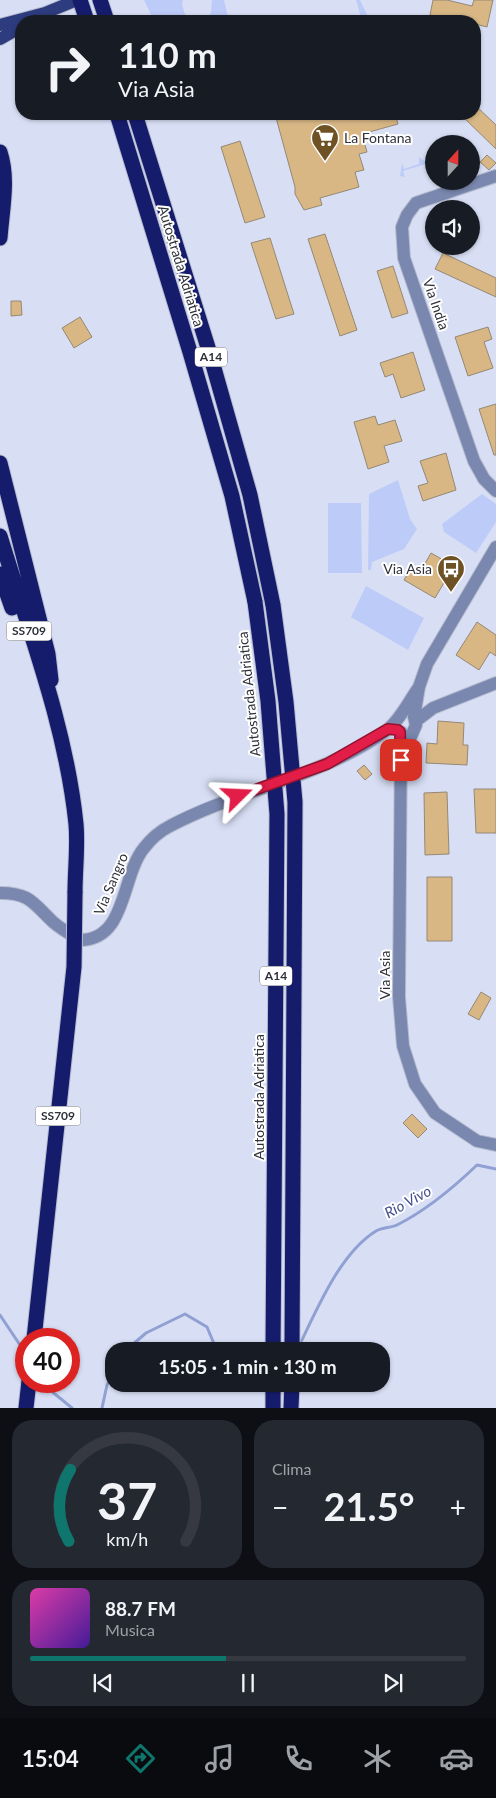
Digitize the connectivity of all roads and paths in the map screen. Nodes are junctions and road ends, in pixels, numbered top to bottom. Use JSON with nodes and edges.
{"nodes":[{"id":1,"x":78,"y":0,"type":"edge"},
{"id":2,"x":100,"y":0,"type":"edge"},
{"id":3,"x":47,"y":13,"type":"junction"},
{"id":4,"x":39,"y":15,"type":"edge"},
{"id":5,"x":43,"y":15,"type":"edge"},
{"id":6,"x":84,"y":15,"type":"edge"},
{"id":7,"x":105,"y":15,"type":"edge"},
{"id":8,"x":15,"y":21,"type":"edge"},
{"id":9,"x":0,"y":25,"type":"edge"},
{"id":10,"x":15,"y":30,"type":"edge"},
{"id":11,"x":0,"y":39,"type":"edge"},
{"id":12,"x":119,"y":120,"type":"edge"},
{"id":13,"x":137,"y":120,"type":"edge"},
{"id":14,"x":0,"y":152,"type":"edge"},
{"id":15,"x":496,"y":176,"type":"edge"},
{"id":16,"x":0,"y":238,"type":"edge"},
{"id":17,"x":0,"y":462,"type":"edge"},
{"id":18,"x":496,"y":491,"type":"edge"},
{"id":19,"x":0,"y":536,"type":"edge"},
{"id":20,"x":496,"y":546,"type":"edge"},
{"id":21,"x":0,"y":574,"type":"edge"},
{"id":22,"x":496,"y":683,"type":"edge"},
{"id":23,"x":419,"y":687,"type":"junction"},
{"id":24,"x":416,"y":703,"type":"junction"},
{"id":25,"x":433,"y":708,"type":"junction"},
{"id":26,"x":415,"y":722,"type":"junction"},
{"id":27,"x":396,"y":725,"type":"junction"},
{"id":28,"x":58,"y":726,"type":"junction"},
{"id":29,"x":401,"y":760,"type":"junction"},
{"id":30,"x":0,"y":893,"type":"edge"},
{"id":31,"x":496,"y":1145,"type":"edge"},
{"id":32,"x":35,"y":1328,"type":"edge"},
{"id":33,"x":273,"y":1342,"type":"edge"},
{"id":34,"x":292,"y":1342,"type":"edge"},
{"id":35,"x":273,"y":1392,"type":"edge"},
{"id":36,"x":292,"y":1392,"type":"edge"},
{"id":37,"x":28,"y":1393,"type":"edge"},
{"id":38,"x":26,"y":1408,"type":"edge"},
{"id":39,"x":273,"y":1408,"type":"edge"},
{"id":40,"x":291,"y":1408,"type":"edge"}],
"edges":[{"from":1,"to":3,"type":"main road"},
{"from":1,"to":6,"type":"highway"},
{"from":2,"to":7,"type":"highway"},
{"from":3,"to":4,"type":"main road"},
{"from":3,"to":5,"type":"main road"},
{"from":8,"to":9,"type":"main road"},
{"from":10,"to":11,"type":"main road"},
{"from":12,"to":33,"type":"highway","name":"Autostrada Adriatica","number":"A14","bridge":true},
{"from":13,"to":34,"type":"highway","name":"Autostrada Adriatica","number":"A14","bridge":true},
{"from":14,"to":16,"type":"highway"},
{"from":15,"to":18,"type":"street","name":"Via India"},
{"from":17,"to":28,"type":"highway"},
{"from":19,"to":28,"type":"highway","number":"SS709"},
{"from":20,"to":23,"type":"street","name":"Via Asia"},
{"from":21,"to":28,"type":"highway"},
{"from":22,"to":25,"type":"street"},
{"from":23,"to":24,"type":"street","name":"Via Asia"},
{"from":23,"to":27,"type":"street","name":"Via Asia"},
{"from":24,"to":25,"type":"street"},
{"from":24,"to":26,"type":"street","name":"Via Asia"},
{"from":25,"to":26,"type":"street"},
{"from":26,"to":27,"type":"street"},
{"from":26,"to":27,"type":"street"},
{"from":26,"to":29,"type":"street","name":"Via Asia"},
{"from":27,"to":29,"type":"street","name":"Via Asia"},
{"from":27,"to":30,"type":"street","name":"Via Sangro"},
{"from":28,"to":32,"type":"highway","number":"SS709","bridge":true},
{"from":29,"to":31,"type":"street","name":"Via Asia"},
{"from":35,"to":39,"type":"highway"},
{"from":36,"to":40,"type":"highway"},
{"from":37,"to":38,"type":"highway"}]}
